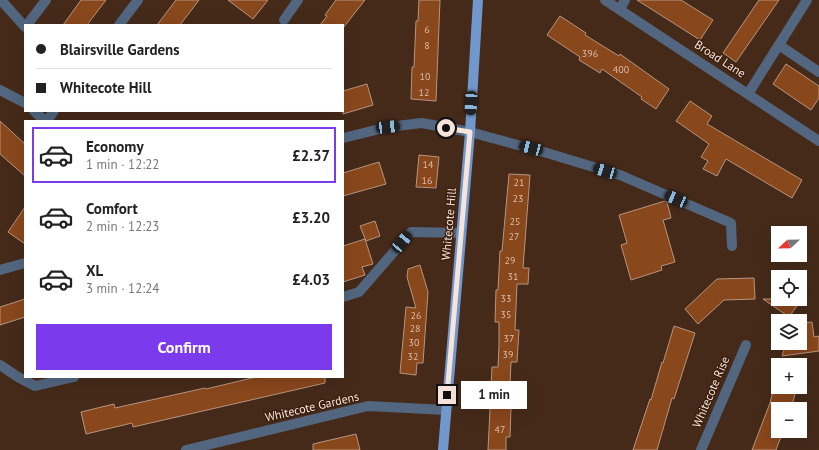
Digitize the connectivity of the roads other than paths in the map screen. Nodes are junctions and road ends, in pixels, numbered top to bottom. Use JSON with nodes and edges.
{"nodes":[{"id":1,"x":1,"y":0,"type":"edge"},
{"id":2,"x":46,"y":0,"type":"edge"},
{"id":3,"x":138,"y":0,"type":"edge"},
{"id":4,"x":298,"y":0,"type":"edge"},
{"id":5,"x":478,"y":0,"type":"edge"},
{"id":6,"x":605,"y":0,"type":"edge"},
{"id":7,"x":625,"y":0,"type":"edge"},
{"id":8,"x":807,"y":0,"type":"edge"},
{"id":9,"x":620,"y":9,"type":"junction"},
{"id":10,"x":284,"y":20,"type":"dead end"},
{"id":11,"x":24,"y":24,"type":"edge"},
{"id":12,"x":28,"y":24,"type":"edge"},
{"id":13,"x":120,"y":24,"type":"edge"},
{"id":14,"x":779,"y":45,"type":"junction"},
{"id":15,"x":819,"y":72,"type":"edge"},
{"id":16,"x":0,"y":90,"type":"edge"},
{"id":17,"x":748,"y":94,"type":"junction"},
{"id":18,"x":24,"y":102,"type":"edge"},
{"id":19,"x":35,"y":112,"type":"edge"},
{"id":20,"x":53,"y":112,"type":"edge"},
{"id":21,"x":45,"y":120,"type":"edge"},
{"id":22,"x":47,"y":120,"type":"edge"},
{"id":23,"x":470,"y":132,"type":"junction"},
{"id":24,"x":344,"y":138,"type":"edge"},
{"id":25,"x":819,"y":141,"type":"edge"},
{"id":26,"x":461,"y":233,"type":"junction"},
{"id":27,"x":732,"y":246,"type":"dead end"},
{"id":28,"x":24,"y":263,"type":"edge"},
{"id":29,"x":0,"y":270,"type":"edge"},
{"id":30,"x":344,"y":297,"type":"edge"},
{"id":31,"x":746,"y":345,"type":"dead end"},
{"id":32,"x":0,"y":365,"type":"edge"},
{"id":33,"x":70,"y":378,"type":"edge"},
{"id":34,"x":446,"y":410,"type":"junction"},
{"id":35,"x":186,"y":450,"type":"edge"},
{"id":36,"x":443,"y":450,"type":"edge"},
{"id":37,"x":701,"y":450,"type":"edge"}],
"edges":[{"from":1,"to":11,"type":"street"},
{"from":2,"to":12,"type":"street"},
{"from":3,"to":13,"type":"street"},
{"from":4,"to":10,"type":"street"},
{"from":5,"to":23,"type":"main road","name":"Whitecote Hill"},
{"from":6,"to":9,"type":"street","name":"Broad Lane"},
{"from":7,"to":9,"type":"street"},
{"from":8,"to":14,"type":"street"},
{"from":9,"to":17,"type":"street","name":"Broad Lane"},
{"from":14,"to":15,"type":"street"},
{"from":14,"to":17,"type":"street"},
{"from":16,"to":18,"type":"street"},
{"from":17,"to":25,"type":"street","name":"Broad Lane"},
{"from":19,"to":21,"type":"street"},
{"from":20,"to":22,"type":"street"},
{"from":23,"to":24,"type":"street"},
{"from":23,"to":26,"type":"main road","name":"Whitecote Hill"},
{"from":23,"to":27,"type":"street"},
{"from":26,"to":30,"type":"street"},
{"from":26,"to":34,"type":"main road","name":"Whitecote Hill"},
{"from":28,"to":29,"type":"street"},
{"from":31,"to":37,"type":"street","name":"Whitecote Rise"},
{"from":32,"to":33,"type":"street"},
{"from":34,"to":35,"type":"street","name":"Whitecote Gardens"},
{"from":34,"to":36,"type":"main road","name":"Whitecote Hill"}]}
